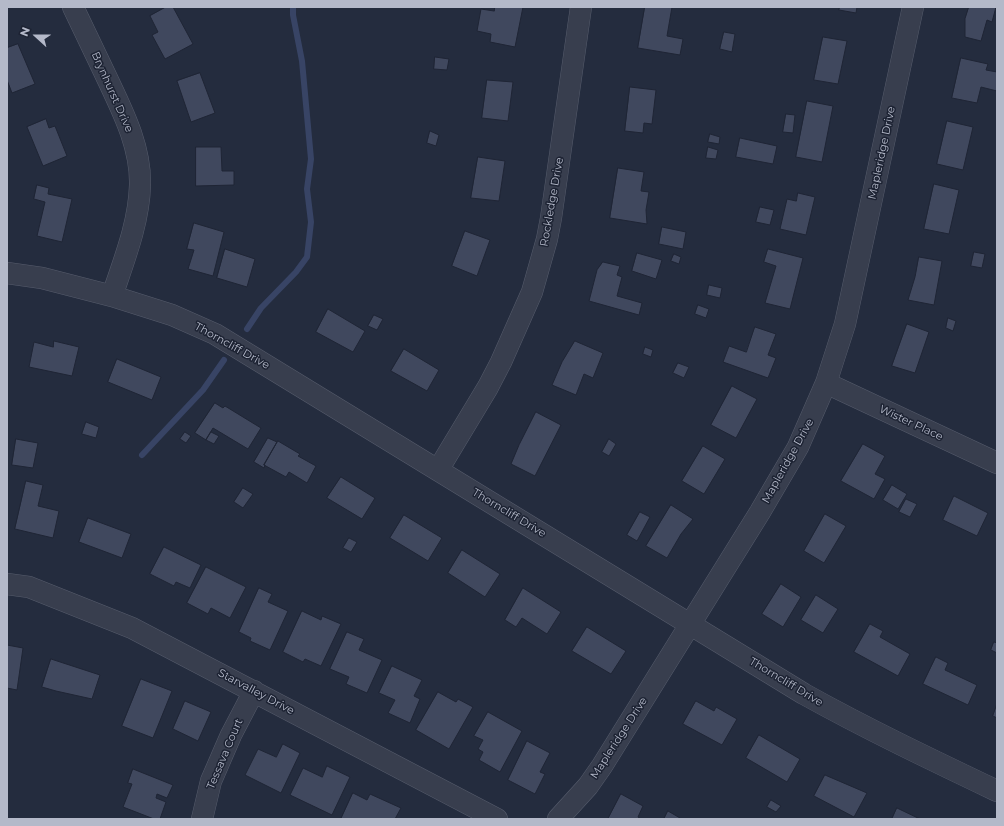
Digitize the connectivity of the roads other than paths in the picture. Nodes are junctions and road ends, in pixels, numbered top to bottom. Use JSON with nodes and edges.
{"nodes":[{"id":1,"x":73,"y":7,"type":"edge"},
{"id":2,"x":581,"y":7,"type":"edge"},
{"id":3,"x":914,"y":7,"type":"edge"},
{"id":4,"x":7,"y":273,"type":"edge"},
{"id":5,"x":112,"y":296,"type":"junction"},
{"id":6,"x":826,"y":383,"type":"junction"},
{"id":7,"x":997,"y":463,"type":"edge"},
{"id":8,"x":438,"y":470,"type":"junction"},
{"id":9,"x":7,"y":584,"type":"edge"},
{"id":10,"x":691,"y":624,"type":"junction"},
{"id":11,"x":254,"y":691,"type":"junction"},
{"id":12,"x":997,"y":791,"type":"edge"},
{"id":13,"x":202,"y":819,"type":"edge"},
{"id":14,"x":497,"y":819,"type":"edge"},
{"id":15,"x":558,"y":819,"type":"edge"}],
"edges":[{"from":1,"to":5,"type":"street","name":"Brynhurst Drive"},
{"from":2,"to":8,"type":"street","name":"Rockledge Drive"},
{"from":3,"to":6,"type":"street","name":"Mapleridge Drive"},
{"from":4,"to":5,"type":"street","name":"Thorncliff Drive"},
{"from":5,"to":8,"type":"street","name":"Thorncliff Drive"},
{"from":6,"to":7,"type":"street","name":"Wister Place"},
{"from":6,"to":10,"type":"street","name":"Mapleridge Drive"},
{"from":8,"to":10,"type":"street","name":"Thorncliff Drive"},
{"from":9,"to":11,"type":"street","name":"Starvalley Drive"},
{"from":10,"to":12,"type":"street","name":"Thorncliff Drive"},
{"from":10,"to":15,"type":"street","name":"Mapleridge Drive"},
{"from":11,"to":13,"type":"street","name":"Tessava Court"},
{"from":11,"to":14,"type":"street","name":"Starvalley Drive"}]}
